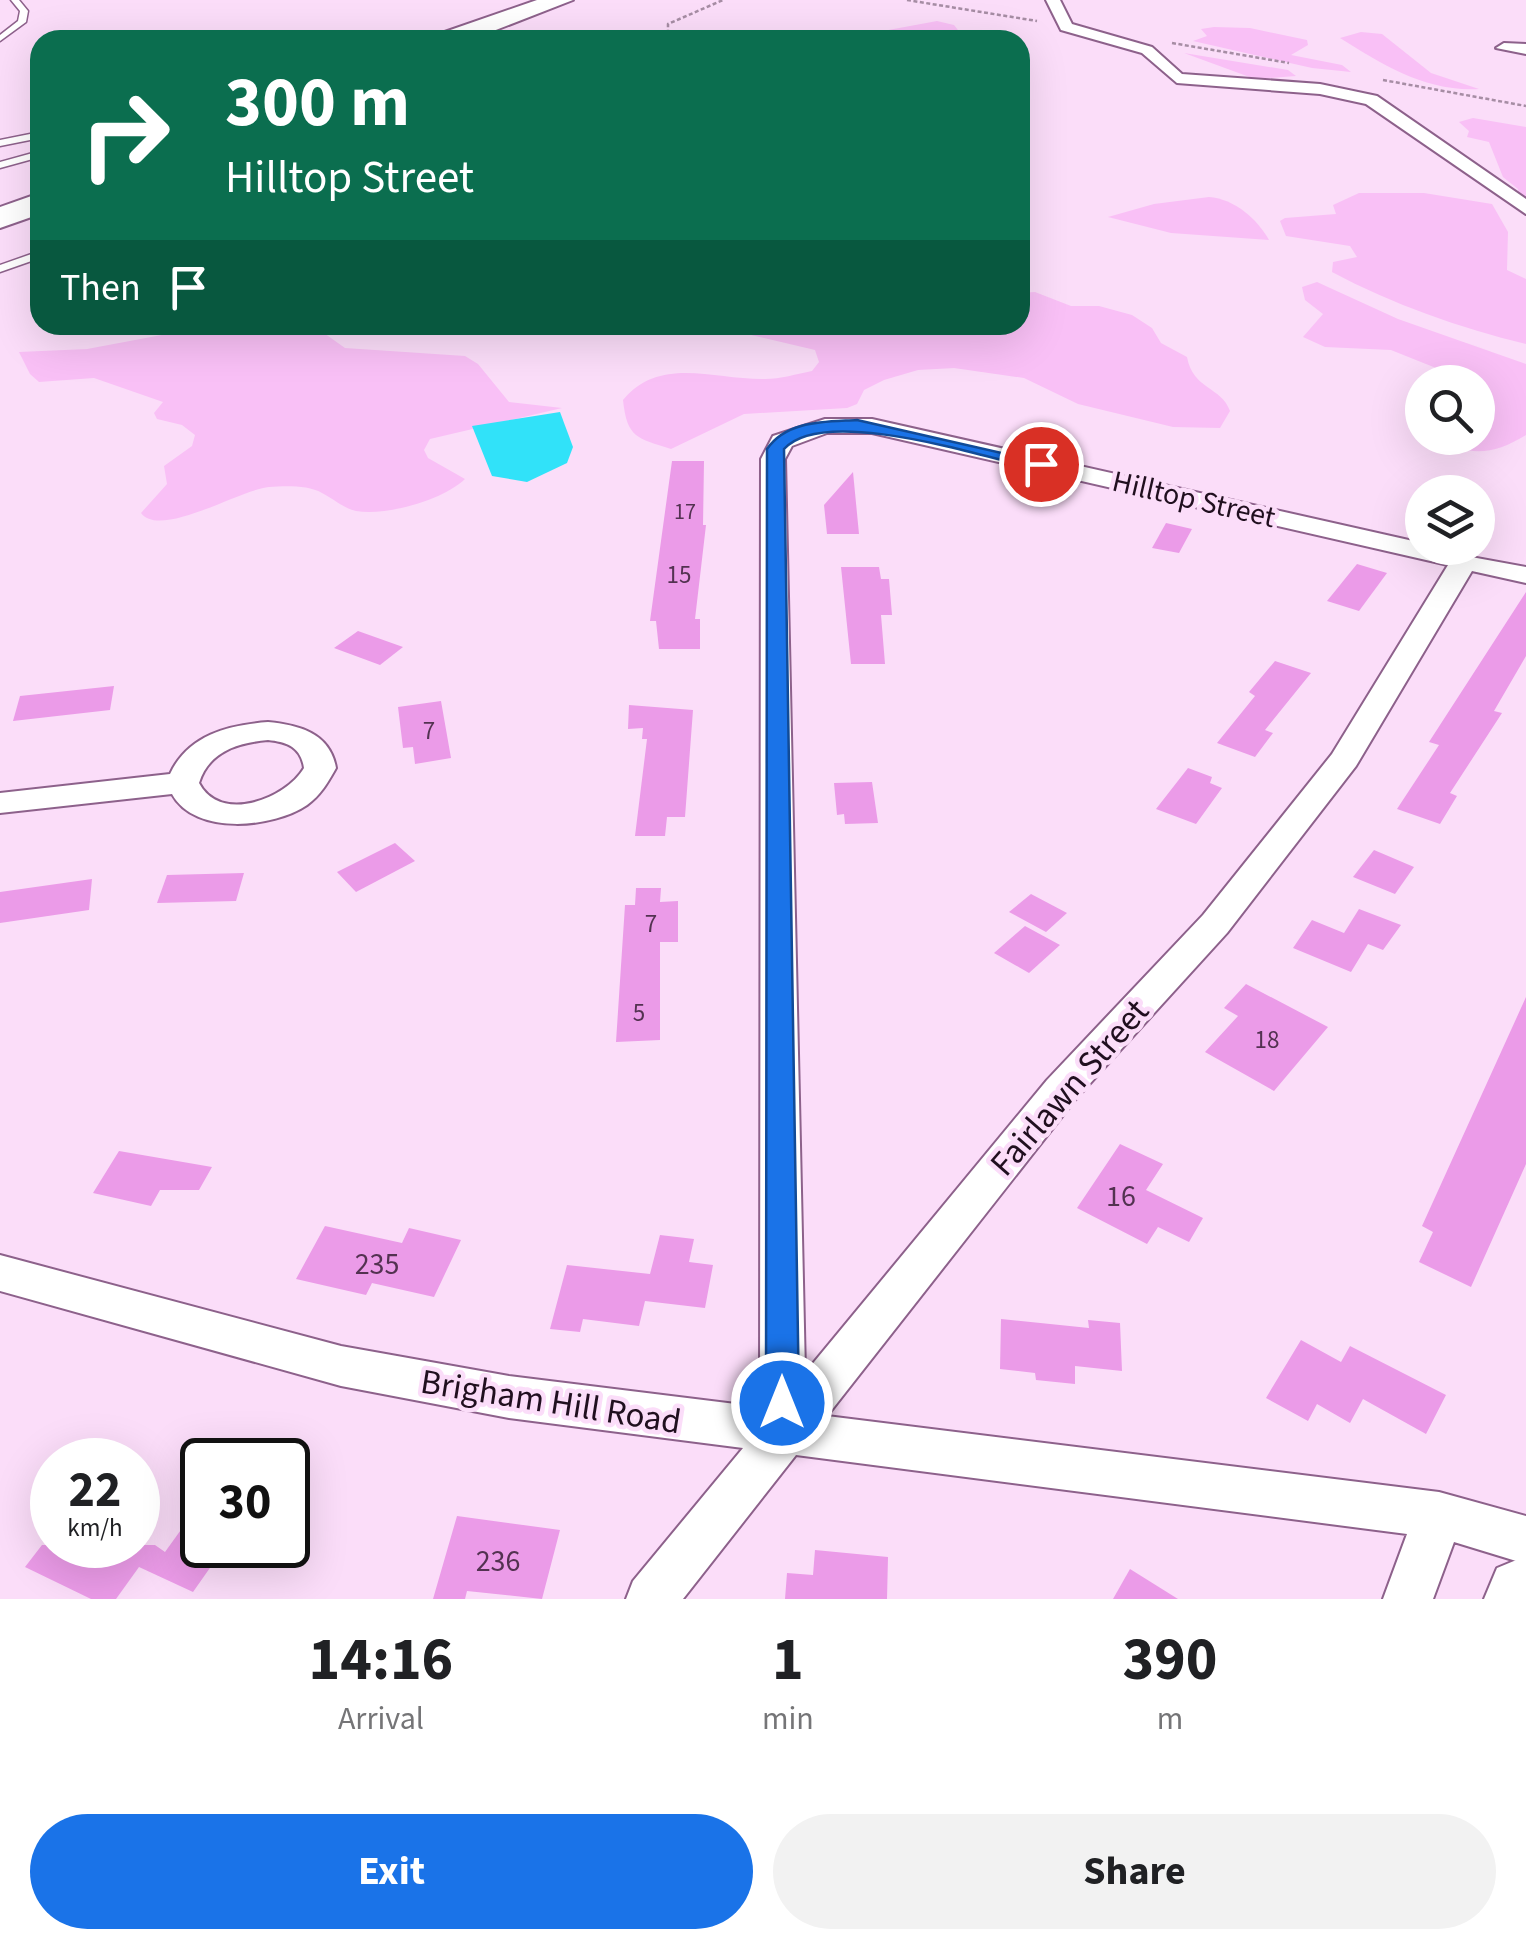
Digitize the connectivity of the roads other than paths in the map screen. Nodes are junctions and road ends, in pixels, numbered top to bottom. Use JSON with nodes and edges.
{"nodes":[{"id":1,"x":15,"y":0,"type":"edge"},
{"id":2,"x":561,"y":0,"type":"edge"},
{"id":3,"x":1053,"y":0,"type":"edge"},
{"id":4,"x":589,"y":7,"type":"dead end"},
{"id":5,"x":475,"y":30,"type":"edge"},
{"id":6,"x":523,"y":30,"type":"edge"},
{"id":7,"x":0,"y":39,"type":"edge"},
{"id":8,"x":1504,"y":48,"type":"dead end"},
{"id":9,"x":1526,"y":49,"type":"edge"},
{"id":10,"x":30,"y":136,"type":"edge"},
{"id":11,"x":0,"y":143,"type":"edge"},
{"id":12,"x":30,"y":157,"type":"edge"},
{"id":13,"x":0,"y":165,"type":"edge"},
{"id":14,"x":30,"y":186,"type":"edge"},
{"id":15,"x":0,"y":196,"type":"edge"},
{"id":16,"x":30,"y":208,"type":"edge"},
{"id":17,"x":1526,"y":208,"type":"edge"},
{"id":18,"x":0,"y":218,"type":"edge"},
{"id":19,"x":30,"y":258,"type":"edge"},
{"id":20,"x":0,"y":269,"type":"edge"},
{"id":21,"x":1405,"y":548,"type":"edge"},
{"id":22,"x":1462,"y":565,"type":"edge"},
{"id":23,"x":1482,"y":565,"type":"edge"},
{"id":24,"x":1526,"y":575,"type":"edge"},
{"id":25,"x":183,"y":783,"type":"dead end"},
{"id":26,"x":0,"y":803,"type":"edge"},
{"id":27,"x":0,"y":1273,"type":"edge"},
{"id":28,"x":782,"y":1434,"type":"junction"},
{"id":29,"x":1439,"y":1514,"type":"junction"},
{"id":30,"x":1526,"y":1540,"type":"edge"},
{"id":31,"x":651,"y":1599,"type":"edge"},
{"id":32,"x":1408,"y":1599,"type":"edge"}],
"edges":[{"from":1,"to":7,"type":"lane"},
{"from":2,"to":5,"type":"highway"},
{"from":3,"to":17,"type":"street"},
{"from":4,"to":6,"type":"highway"},
{"from":8,"to":9,"type":"street"},
{"from":10,"to":11,"type":"lane"},
{"from":12,"to":13,"type":"lane"},
{"from":14,"to":15,"type":"highway"},
{"from":16,"to":18,"type":"highway"},
{"from":19,"to":20,"type":"lane"},
{"from":21,"to":28,"type":"street","name":"Hilltop Street"},
{"from":22,"to":28,"type":"street","name":"Fairlawn Street"},
{"from":23,"to":24,"type":"street","name":"Hilltop Street"},
{"from":25,"to":26,"type":"street"},
{"from":27,"to":28,"type":"street","name":"Brigham Hill Road"},
{"from":28,"to":29,"type":"street","name":"Brigham Hill Road"},
{"from":28,"to":31,"type":"street","name":"Fairlawn Street"},
{"from":29,"to":30,"type":"street","name":"Brigham Hill Road"},
{"from":29,"to":32,"type":"street"}]}
